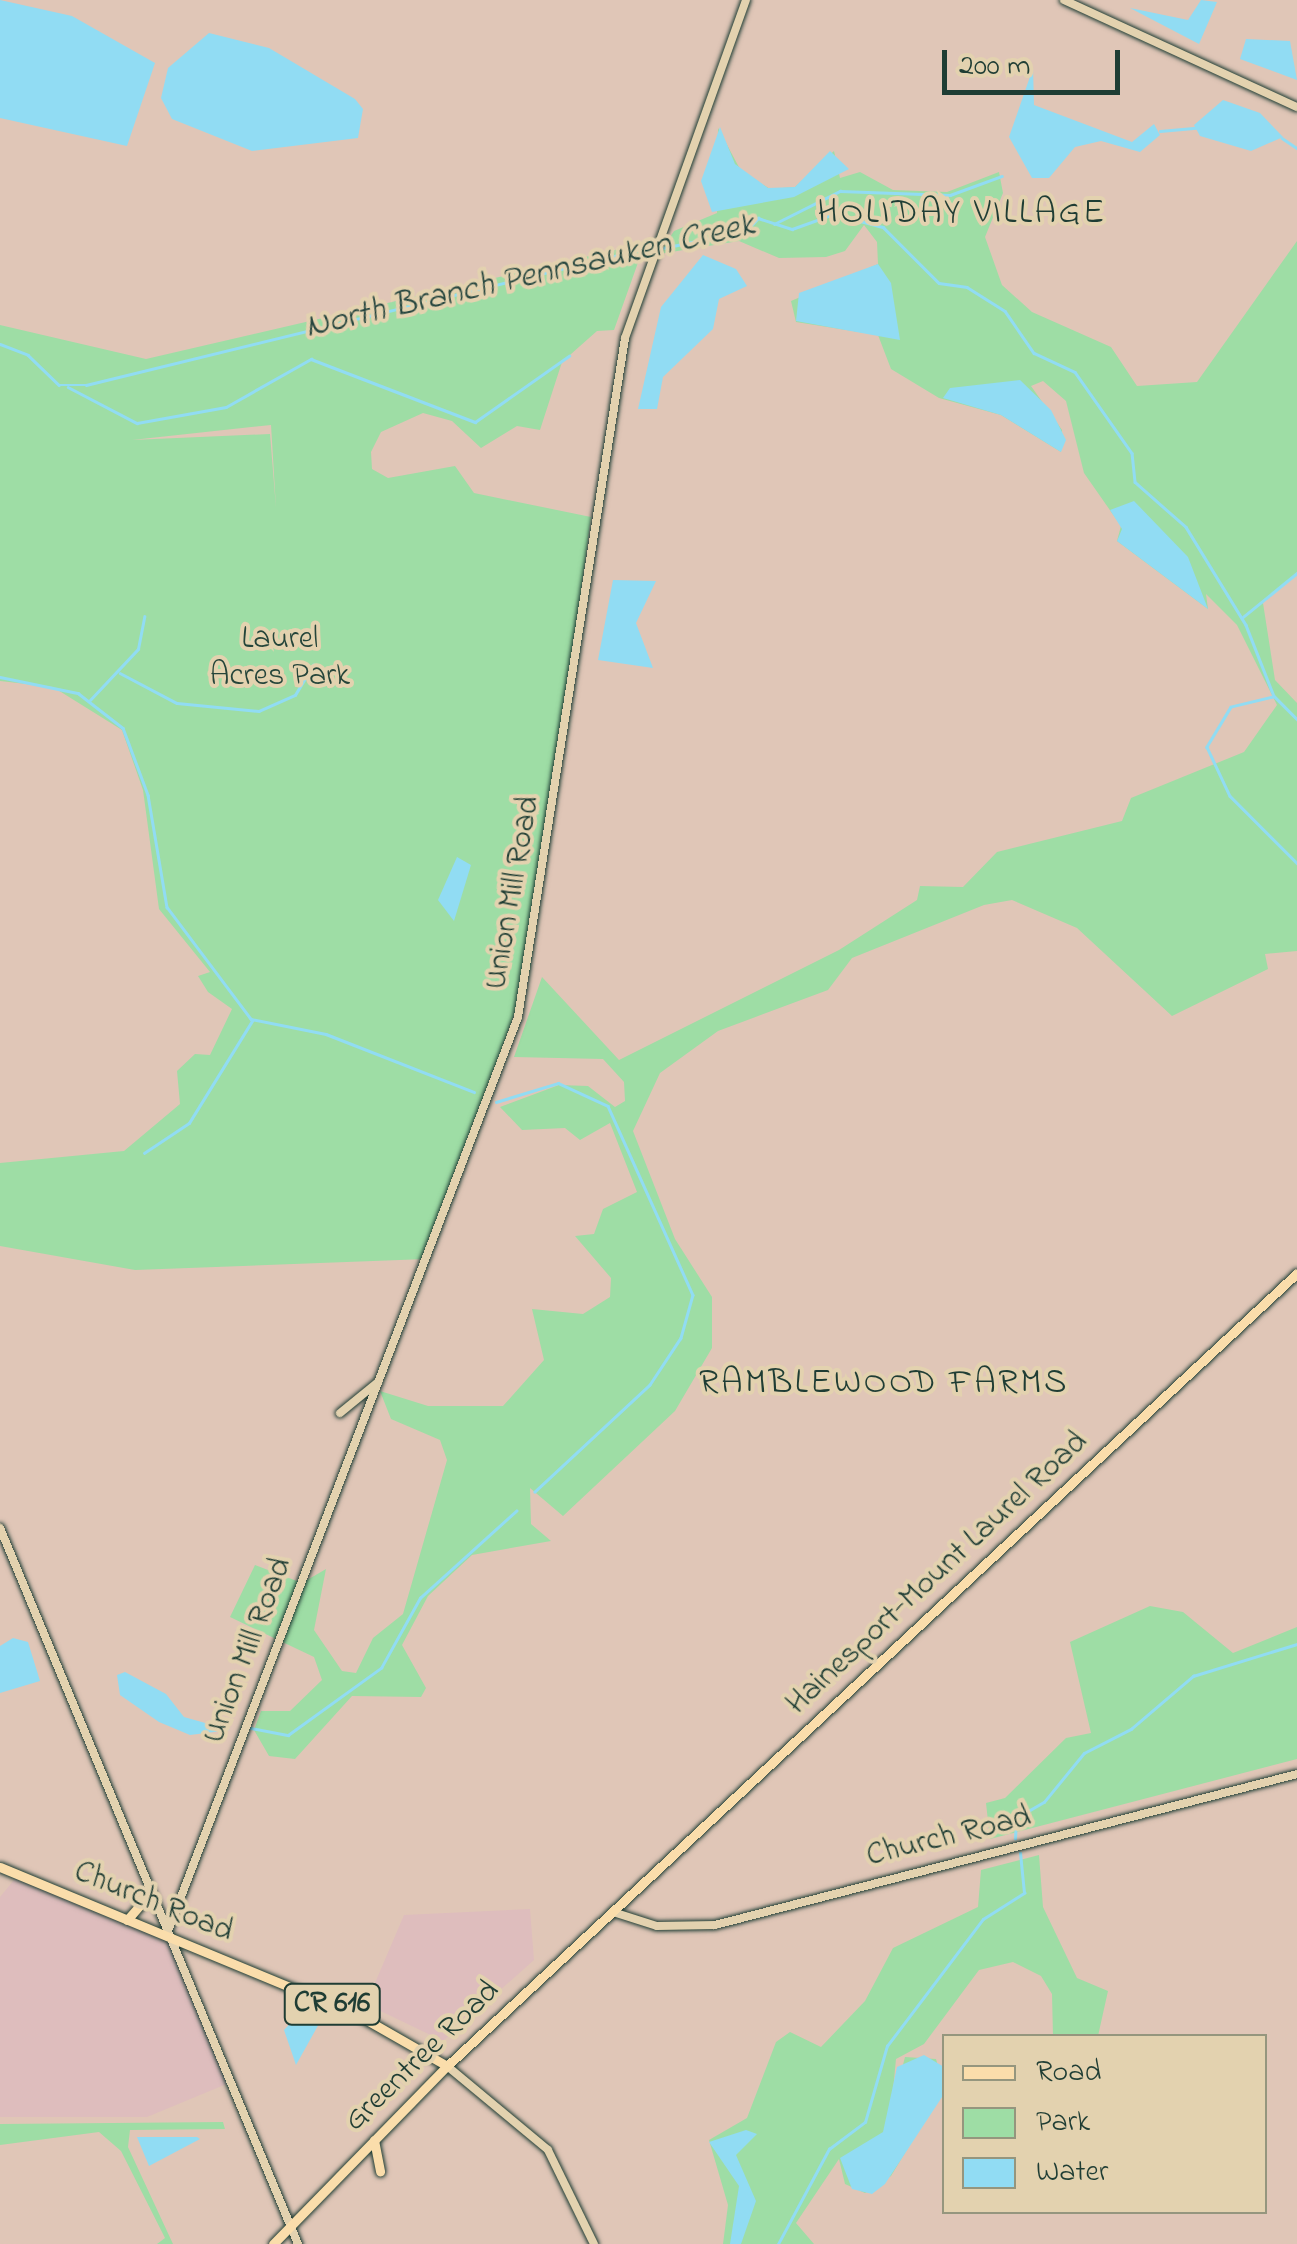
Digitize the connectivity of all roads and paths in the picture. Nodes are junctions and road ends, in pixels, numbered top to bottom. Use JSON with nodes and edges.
{"nodes":[{"id":1,"x":746,"y":0,"type":"edge"},
{"id":2,"x":1064,"y":0,"type":"edge"},
{"id":3,"x":1297,"y":107,"type":"edge"},
{"id":4,"x":1297,"y":1273,"type":"edge"},
{"id":5,"x":380,"y":1378,"type":"junction"},
{"id":6,"x":340,"y":1413,"type":"dead end"},
{"id":7,"x":0,"y":1528,"type":"edge"},
{"id":8,"x":1297,"y":1774,"type":"edge"},
{"id":9,"x":0,"y":1867,"type":"edge"},
{"id":10,"x":149,"y":1895,"type":"junction"},
{"id":11,"x":613,"y":1912,"type":"junction"},
{"id":12,"x":128,"y":1920,"type":"junction"},
{"id":13,"x":166,"y":1936,"type":"junction"},
{"id":14,"x":447,"y":2066,"type":"junction"},
{"id":15,"x":374,"y":2139,"type":"junction"},
{"id":16,"x":380,"y":2171,"type":"dead end"},
{"id":17,"x":291,"y":2228,"type":"junction"},
{"id":18,"x":273,"y":2244,"type":"edge"},
{"id":19,"x":298,"y":2244,"type":"edge"},
{"id":20,"x":594,"y":2244,"type":"edge"}],
"edges":[{"from":1,"to":5,"type":"street","name":"Union Mill Road"},
{"from":2,"to":3,"type":"street"},
{"from":4,"to":11,"type":"main road","name":"Hainesport-Mount Laurel Road"},
{"from":5,"to":6,"type":"street"},
{"from":5,"to":13,"type":"street","name":"Union Mill Road"},
{"from":7,"to":10,"type":"street"},
{"from":8,"to":11,"type":"street","name":"Church Road"},
{"from":9,"to":12,"type":"main road","name":"Church Road","number":"CR 616"},
{"from":10,"to":12,"type":"main road"},
{"from":10,"to":13,"type":"street"},
{"from":11,"to":14,"type":"main road","name":"Greentree Road"},
{"from":12,"to":13,"type":"main road","name":"Church Road","number":"CR 616"},
{"from":13,"to":14,"type":"main road","name":"Church Road","number":"CR 616"},
{"from":13,"to":17,"type":"street"},
{"from":14,"to":15,"type":"main road","name":"Greentree Road"},
{"from":14,"to":20,"type":"street"},
{"from":15,"to":16,"type":"main road"},
{"from":15,"to":17,"type":"main road","name":"Greentree Road"},
{"from":17,"to":18,"type":"main road","name":"Greentree Road"},
{"from":17,"to":19,"type":"street"}]}
